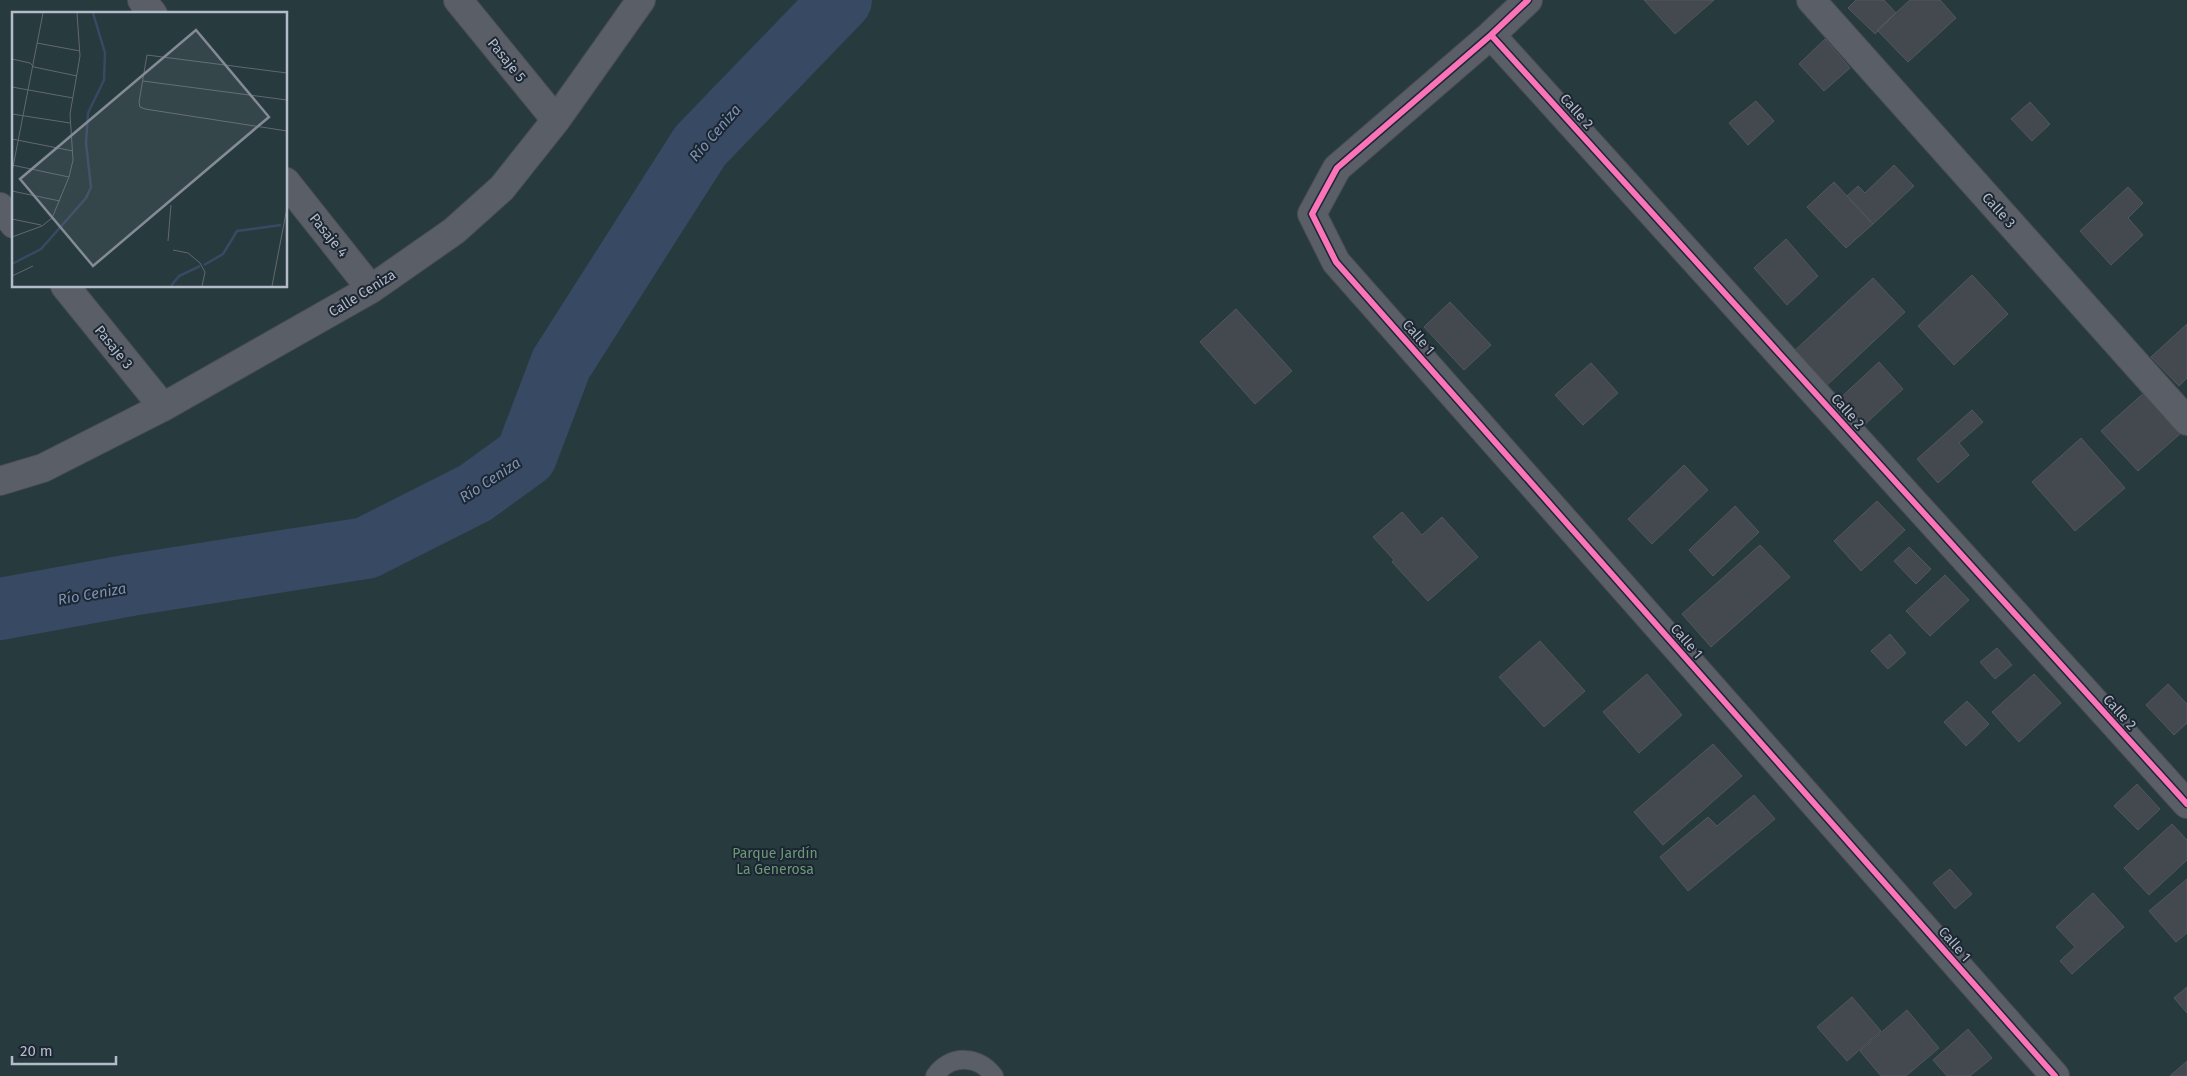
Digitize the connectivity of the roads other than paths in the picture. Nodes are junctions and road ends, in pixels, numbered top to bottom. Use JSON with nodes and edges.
{"nodes":[{"id":1,"x":142,"y":0,"type":"edge"},
{"id":2,"x":458,"y":0,"type":"edge"},
{"id":3,"x":641,"y":0,"type":"edge"},
{"id":4,"x":1528,"y":0,"type":"edge"},
{"id":5,"x":1811,"y":0,"type":"edge"},
{"id":6,"x":151,"y":12,"type":"edge"},
{"id":7,"x":1491,"y":35,"type":"junction"},
{"id":8,"x":556,"y":120,"type":"junction"},
{"id":9,"x":288,"y":184,"type":"edge"},
{"id":10,"x":0,"y":207,"type":"edge"},
{"id":11,"x":12,"y":222,"type":"edge"},
{"id":12,"x":67,"y":288,"type":"edge"},
{"id":13,"x":372,"y":289,"type":"junction"},
{"id":14,"x":164,"y":407,"type":"junction"},
{"id":15,"x":2187,"y":421,"type":"edge"},
{"id":16,"x":0,"y":481,"type":"edge"},
{"id":17,"x":2187,"y":804,"type":"edge"},
{"id":18,"x":935,"y":1076,"type":"edge"},
{"id":19,"x":994,"y":1076,"type":"edge"},
{"id":20,"x":2055,"y":1076,"type":"edge"}],
"edges":[{"from":1,"to":6,"type":"street"},
{"from":2,"to":8,"type":"street","name":"Pasaje 5"},
{"from":3,"to":8,"type":"street","name":"Calle Ceniza"},
{"from":4,"to":7,"type":"street"},
{"from":5,"to":15,"type":"street","name":"Calle 3"},
{"from":7,"to":17,"type":"street","name":"Calle 2"},
{"from":7,"to":20,"type":"street","name":"Calle 1"},
{"from":8,"to":13,"type":"street","name":"Calle Ceniza"},
{"from":9,"to":13,"type":"street","name":"Pasaje 4"},
{"from":10,"to":11,"type":"street"},
{"from":12,"to":14,"type":"street","name":"Pasaje 3"},
{"from":13,"to":14,"type":"street","name":"Calle Ceniza"},
{"from":14,"to":16,"type":"street","name":"Calle Ceniza"},
{"from":18,"to":19,"type":"lane"}]}
